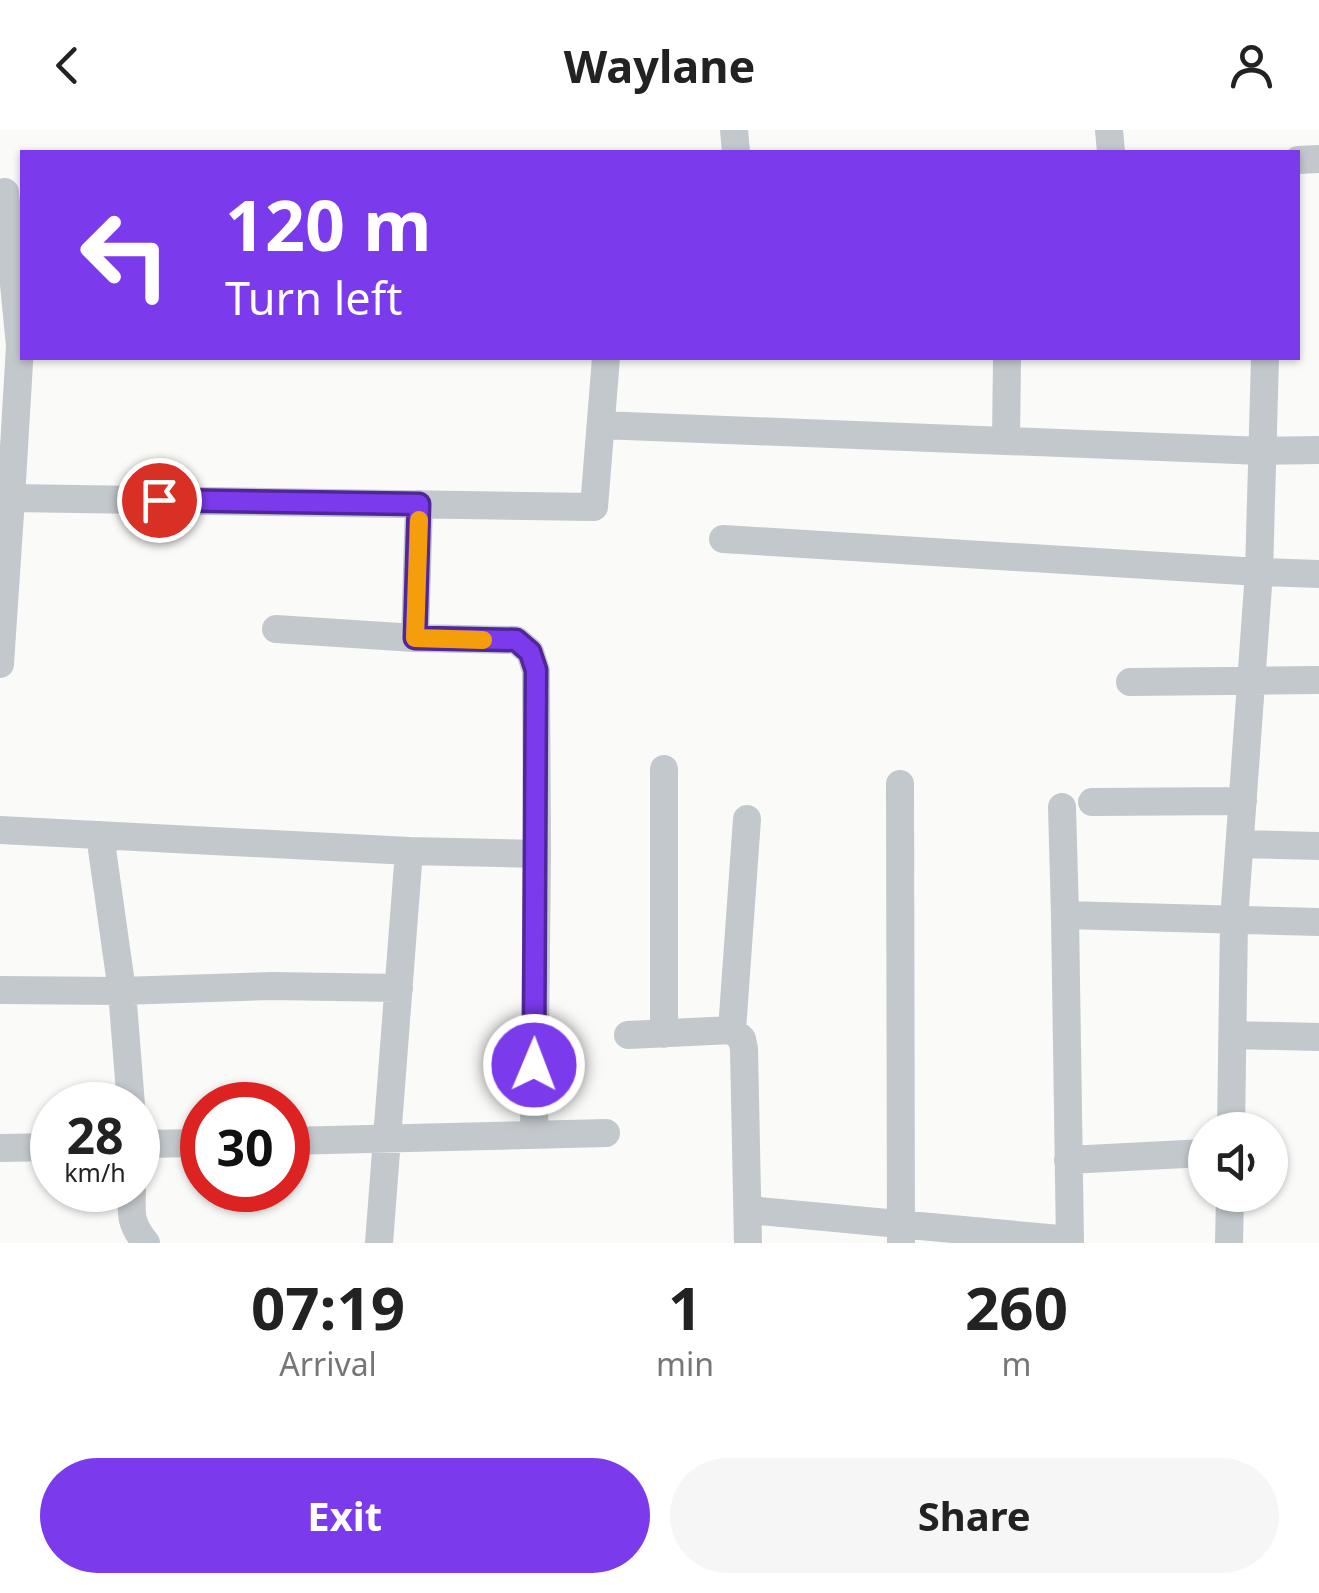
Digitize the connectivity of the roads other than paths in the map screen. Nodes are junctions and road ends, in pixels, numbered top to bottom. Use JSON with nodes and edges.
{"nodes":[{"id":1,"x":9,"y":192,"type":"edge"},
{"id":2,"x":14,"y":346,"type":"edge"},
{"id":3,"x":606,"y":360,"type":"edge"},
{"id":4,"x":1007,"y":360,"type":"edge"},
{"id":5,"x":1265,"y":360,"type":"edge"},
{"id":6,"x":600,"y":426,"type":"junction"},
{"id":7,"x":1006,"y":441,"type":"junction"},
{"id":8,"x":1319,"y":450,"type":"edge"},
{"id":9,"x":1262,"y":451,"type":"junction"},
{"id":10,"x":5,"y":498,"type":"edge"},
{"id":11,"x":419,"y":504,"type":"junction"},
{"id":12,"x":723,"y":539,"type":"dead end"},
{"id":13,"x":1258,"y":572,"type":"junction"},
{"id":14,"x":1319,"y":574,"type":"edge"},
{"id":15,"x":276,"y":629,"type":"dead end"},
{"id":16,"x":415,"y":638,"type":"junction"},
{"id":17,"x":0,"y":664,"type":"edge"},
{"id":18,"x":1251,"y":680,"type":"junction"},
{"id":19,"x":1319,"y":680,"type":"edge"},
{"id":20,"x":1130,"y":682,"type":"dead end"},
{"id":21,"x":664,"y":768,"type":"dead end"},
{"id":22,"x":900,"y":784,"type":"dead end"},
{"id":23,"x":1243,"y":801,"type":"junction"},
{"id":24,"x":1092,"y":802,"type":"dead end"},
{"id":25,"x":1062,"y":807,"type":"dead end"},
{"id":26,"x":747,"y":819,"type":"dead end"},
{"id":27,"x":0,"y":830,"type":"edge"},
{"id":28,"x":100,"y":835,"type":"junction"},
{"id":29,"x":1240,"y":844,"type":"junction"},
{"id":30,"x":1319,"y":846,"type":"edge"},
{"id":31,"x":409,"y":851,"type":"junction"},
{"id":32,"x":537,"y":854,"type":"junction"},
{"id":33,"x":1065,"y":915,"type":"junction"},
{"id":34,"x":1234,"y":920,"type":"junction"},
{"id":35,"x":1319,"y":922,"type":"edge"},
{"id":36,"x":399,"y":988,"type":"junction"},
{"id":37,"x":0,"y":990,"type":"edge"},
{"id":38,"x":122,"y":992,"type":"junction"},
{"id":39,"x":732,"y":1030,"type":"junction"},
{"id":40,"x":664,"y":1034,"type":"junction"},
{"id":41,"x":628,"y":1035,"type":"dead end"},
{"id":42,"x":1233,"y":1035,"type":"junction"},
{"id":43,"x":1319,"y":1037,"type":"edge"},
{"id":44,"x":129,"y":1082,"type":"edge"},
{"id":45,"x":1231,"y":1112,"type":"edge"},
{"id":46,"x":606,"y":1134,"type":"dead end"},
{"id":47,"x":534,"y":1135,"type":"junction"},
{"id":48,"x":387,"y":1138,"type":"junction"},
{"id":49,"x":310,"y":1140,"type":"edge"},
{"id":50,"x":0,"y":1148,"type":"edge"},
{"id":51,"x":30,"y":1148,"type":"edge"},
{"id":52,"x":1188,"y":1154,"type":"edge"},
{"id":53,"x":1068,"y":1160,"type":"junction"},
{"id":54,"x":749,"y":1210,"type":"junction"},
{"id":55,"x":132,"y":1212,"type":"edge"},
{"id":56,"x":1230,"y":1212,"type":"edge"},
{"id":57,"x":902,"y":1234,"type":"edge"},
{"id":58,"x":1070,"y":1241,"type":"edge"},
{"id":59,"x":146,"y":1243,"type":"edge"},
{"id":60,"x":380,"y":1243,"type":"edge"},
{"id":61,"x":748,"y":1243,"type":"edge"},
{"id":62,"x":1230,"y":1243,"type":"edge"}],
"edges":[{"from":1,"to":2,"type":"street"},
{"from":2,"to":10,"type":"street"},
{"from":3,"to":6,"type":"street"},
{"from":4,"to":7,"type":"street"},
{"from":5,"to":9,"type":"street"},
{"from":6,"to":7,"type":"street"},
{"from":6,"to":11,"type":"street"},
{"from":7,"to":9,"type":"street"},
{"from":8,"to":9,"type":"street"},
{"from":9,"to":13,"type":"street"},
{"from":10,"to":11,"type":"street"},
{"from":10,"to":17,"type":"street"},
{"from":11,"to":16,"type":"street"},
{"from":12,"to":13,"type":"street"},
{"from":13,"to":14,"type":"street"},
{"from":13,"to":18,"type":"street"},
{"from":15,"to":16,"type":"street"},
{"from":16,"to":32,"type":"street"},
{"from":18,"to":19,"type":"street"},
{"from":18,"to":20,"type":"street"},
{"from":18,"to":23,"type":"street"},
{"from":21,"to":40,"type":"street"},
{"from":22,"to":57,"type":"street"},
{"from":23,"to":24,"type":"street"},
{"from":23,"to":29,"type":"street"},
{"from":25,"to":33,"type":"street"},
{"from":26,"to":39,"type":"street"},
{"from":27,"to":28,"type":"street"},
{"from":28,"to":31,"type":"street"},
{"from":28,"to":38,"type":"street"},
{"from":29,"to":30,"type":"street"},
{"from":29,"to":34,"type":"street"},
{"from":31,"to":32,"type":"street"},
{"from":31,"to":36,"type":"street"},
{"from":32,"to":47,"type":"street"},
{"from":33,"to":34,"type":"street"},
{"from":33,"to":53,"type":"street"},
{"from":34,"to":35,"type":"street"},
{"from":34,"to":42,"type":"street"},
{"from":36,"to":38,"type":"street"},
{"from":36,"to":48,"type":"street"},
{"from":37,"to":38,"type":"street"},
{"from":38,"to":44,"type":"street"},
{"from":39,"to":40,"type":"street"},
{"from":39,"to":54,"type":"street"},
{"from":40,"to":41,"type":"street"},
{"from":42,"to":43,"type":"street"},
{"from":42,"to":45,"type":"street"},
{"from":46,"to":47,"type":"street"},
{"from":47,"to":48,"type":"street"},
{"from":48,"to":49,"type":"street"},
{"from":48,"to":60,"type":"street"},
{"from":50,"to":51,"type":"street"},
{"from":52,"to":53,"type":"street"},
{"from":53,"to":58,"type":"street"},
{"from":54,"to":57,"type":"street"},
{"from":54,"to":61,"type":"street"},
{"from":55,"to":59,"type":"street"},
{"from":56,"to":62,"type":"street"},
{"from":57,"to":58,"type":"street"}]}
